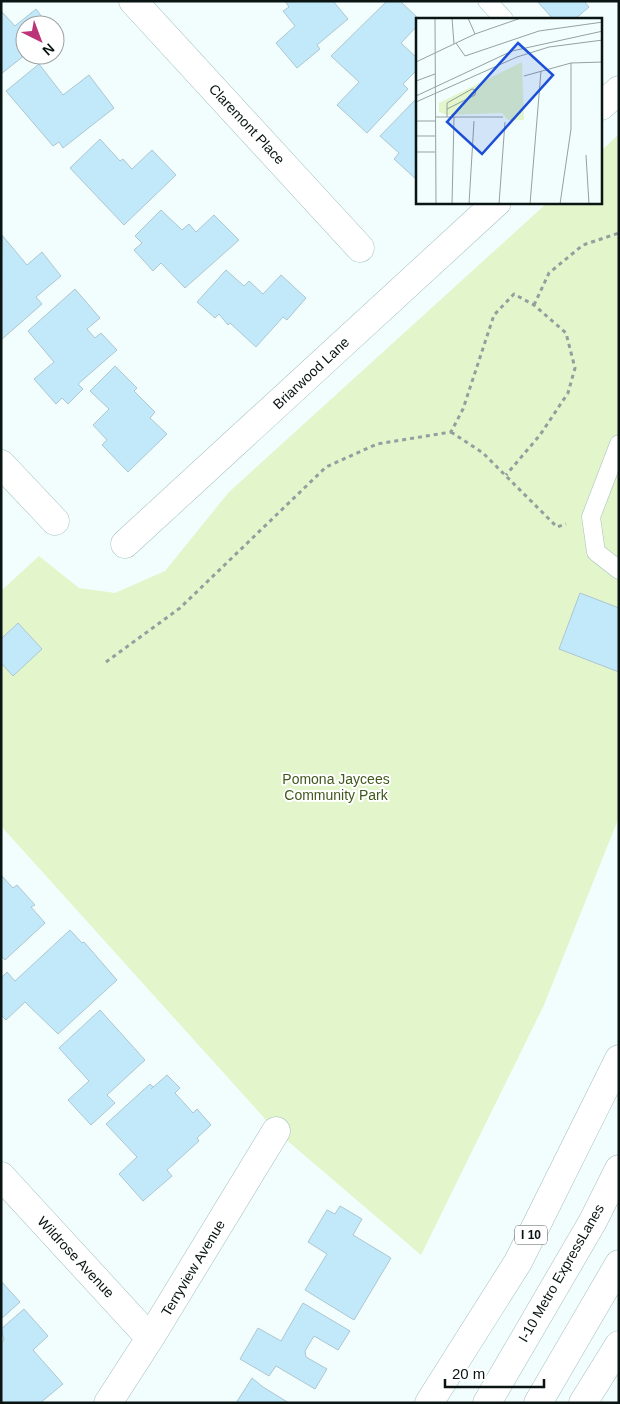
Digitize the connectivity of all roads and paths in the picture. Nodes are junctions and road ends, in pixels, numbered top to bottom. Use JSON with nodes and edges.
{"nodes":[{"id":1,"x":133,"y":1,"type":"edge"},
{"id":2,"x":487,"y":1,"type":"edge"},
{"id":3,"x":503,"y":18,"type":"edge"},
{"id":4,"x":619,"y":90,"type":"edge"},
{"id":5,"x":602,"y":105,"type":"edge"},
{"id":6,"x":495,"y":204,"type":"edge"},
{"id":7,"x":619,"y":233,"type":"edge"},
{"id":8,"x":360,"y":248,"type":"dead end"},
{"id":9,"x":534,"y":305,"type":"junction"},
{"id":10,"x":451,"y":432,"type":"junction"},
{"id":11,"x":619,"y":444,"type":"edge"},
{"id":12,"x":1,"y":464,"type":"edge"},
{"id":13,"x":506,"y":475,"type":"junction"},
{"id":14,"x":591,"y":517,"type":"junction"},
{"id":15,"x":55,"y":521,"type":"dead end"},
{"id":16,"x":125,"y":544,"type":"dead end"},
{"id":17,"x":619,"y":570,"type":"edge"},
{"id":18,"x":106,"y":662,"type":"dead end"},
{"id":19,"x":619,"y":1059,"type":"edge"},
{"id":20,"x":276,"y":1131,"type":"dead end"},
{"id":21,"x":619,"y":1168,"type":"edge"},
{"id":22,"x":1,"y":1176,"type":"edge"},
{"id":23,"x":619,"y":1264,"type":"edge"},
{"id":24,"x":150,"y":1338,"type":"junction"},
{"id":25,"x":619,"y":1345,"type":"edge"},
{"id":26,"x":108,"y":1403,"type":"edge"},
{"id":27,"x":429,"y":1403,"type":"edge"},
{"id":28,"x":487,"y":1403,"type":"edge"},
{"id":29,"x":538,"y":1403,"type":"edge"},
{"id":30,"x":583,"y":1403,"type":"edge"}],
"edges":[{"from":1,"to":8,"type":"main road","name":"Claremont Place"},
{"from":2,"to":3,"type":"lane"},
{"from":4,"to":5,"type":"main road"},
{"from":6,"to":16,"type":"main road","name":"Briarwood Lane"},
{"from":7,"to":9,"type":"path"},
{"from":9,"to":10,"type":"path"},
{"from":9,"to":13,"type":"path"},
{"from":10,"to":13,"type":"path"},
{"from":10,"to":18,"type":"path"},
{"from":11,"to":14,"type":"lane"},
{"from":12,"to":15,"type":"main road"},
{"from":13,"to":14,"type":"path"},
{"from":14,"to":17,"type":"lane"},
{"from":19,"to":27,"type":"main road","number":"I 10"},
{"from":20,"to":24,"type":"main road","name":"Terryview Avenue"},
{"from":21,"to":28,"type":"main road","name":"I-10 Metro ExpressLanes"},
{"from":22,"to":24,"type":"main road","name":"Wildrose Avenue"},
{"from":23,"to":29,"type":"main road"},
{"from":24,"to":26,"type":"main road","name":"Terryview Avenue"},
{"from":25,"to":30,"type":"main road"}]}
